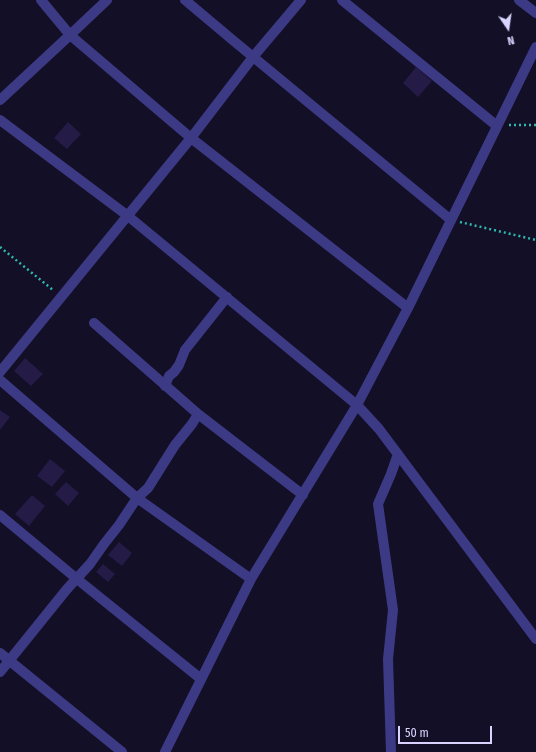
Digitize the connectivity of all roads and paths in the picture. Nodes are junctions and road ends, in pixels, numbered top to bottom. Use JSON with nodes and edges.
{"nodes":[{"id":1,"x":41,"y":0,"type":"edge"},
{"id":2,"x":107,"y":0,"type":"edge"},
{"id":3,"x":186,"y":0,"type":"edge"},
{"id":4,"x":301,"y":0,"type":"edge"},
{"id":5,"x":342,"y":0,"type":"edge"},
{"id":6,"x":519,"y":0,"type":"edge"},
{"id":7,"x":536,"y":13,"type":"edge"},
{"id":8,"x":70,"y":35,"type":"junction"},
{"id":9,"x":536,"y":47,"type":"edge"},
{"id":10,"x":253,"y":57,"type":"junction"},
{"id":11,"x":0,"y":100,"type":"edge"},
{"id":12,"x":0,"y":120,"type":"edge"},
{"id":13,"x":536,"y":125,"type":"edge"},
{"id":14,"x":497,"y":126,"type":"junction"},
{"id":15,"x":191,"y":138,"type":"junction"},
{"id":16,"x":128,"y":216,"type":"junction"},
{"id":17,"x":451,"y":220,"type":"junction"},
{"id":18,"x":536,"y":240,"type":"edge"},
{"id":19,"x":0,"y":247,"type":"edge"},
{"id":20,"x":62,"y":297,"type":"junction"},
{"id":21,"x":227,"y":297,"type":"junction"},
{"id":22,"x":408,"y":308,"type":"junction"},
{"id":23,"x":94,"y":323,"type":"dead end"},
{"id":24,"x":0,"y":372,"type":"edge"},
{"id":25,"x":0,"y":380,"type":"edge"},
{"id":26,"x":165,"y":386,"type":"junction"},
{"id":27,"x":357,"y":405,"type":"junction"},
{"id":28,"x":198,"y":414,"type":"junction"},
{"id":29,"x":398,"y":454,"type":"junction"},
{"id":30,"x":303,"y":495,"type":"junction"},
{"id":31,"x":137,"y":498,"type":"junction"},
{"id":32,"x":0,"y":515,"type":"edge"},
{"id":33,"x":77,"y":579,"type":"junction"},
{"id":34,"x":251,"y":579,"type":"junction"},
{"id":35,"x":536,"y":639,"type":"edge"},
{"id":36,"x":0,"y":653,"type":"edge"},
{"id":37,"x":9,"y":661,"type":"junction"},
{"id":38,"x":0,"y":672,"type":"edge"},
{"id":39,"x":201,"y":678,"type":"junction"},
{"id":40,"x":122,"y":752,"type":"edge"},
{"id":41,"x":165,"y":752,"type":"edge"},
{"id":42,"x":390,"y":752,"type":"edge"}],
"edges":[{"from":1,"to":8,"type":"street"},
{"from":2,"to":8,"type":"street"},
{"from":3,"to":10,"type":"street"},
{"from":4,"to":10,"type":"street"},
{"from":5,"to":14,"type":"street"},
{"from":6,"to":7,"type":"street"},
{"from":8,"to":11,"type":"street"},
{"from":8,"to":15,"type":"street"},
{"from":9,"to":14,"type":"street"},
{"from":10,"to":15,"type":"street"},
{"from":10,"to":17,"type":"street"},
{"from":12,"to":16,"type":"street"},
{"from":13,"to":14,"type":"path"},
{"from":14,"to":17,"type":"street"},
{"from":15,"to":16,"type":"street"},
{"from":15,"to":22,"type":"street"},
{"from":16,"to":20,"type":"street"},
{"from":16,"to":21,"type":"street"},
{"from":17,"to":18,"type":"path"},
{"from":17,"to":22,"type":"street"},
{"from":19,"to":20,"type":"path"},
{"from":20,"to":24,"type":"street"},
{"from":21,"to":26,"type":"street"},
{"from":21,"to":27,"type":"street"},
{"from":22,"to":27,"type":"street"},
{"from":23,"to":26,"type":"street"},
{"from":25,"to":31,"type":"street"},
{"from":26,"to":28,"type":"street"},
{"from":27,"to":29,"type":"street"},
{"from":27,"to":30,"type":"street"},
{"from":28,"to":30,"type":"street"},
{"from":28,"to":31,"type":"street"},
{"from":29,"to":35,"type":"street"},
{"from":29,"to":42,"type":"street"},
{"from":30,"to":34,"type":"street"},
{"from":31,"to":33,"type":"street"},
{"from":31,"to":34,"type":"street"},
{"from":32,"to":33,"type":"street"},
{"from":33,"to":37,"type":"street"},
{"from":33,"to":39,"type":"street"},
{"from":34,"to":39,"type":"street"},
{"from":36,"to":37,"type":"street"},
{"from":37,"to":38,"type":"street"},
{"from":37,"to":40,"type":"street"},
{"from":39,"to":41,"type":"street"}]}
